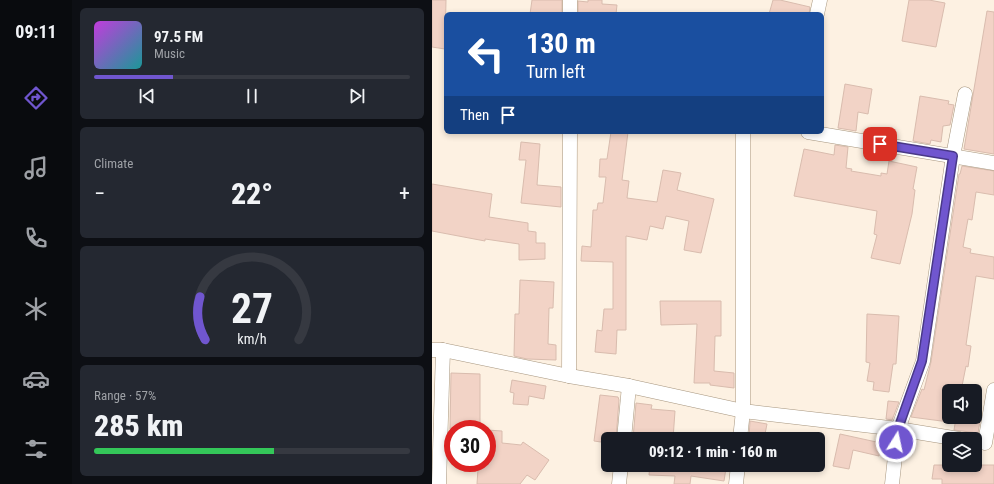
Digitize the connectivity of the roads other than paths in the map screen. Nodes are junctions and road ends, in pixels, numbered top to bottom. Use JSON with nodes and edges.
{"nodes":[{"id":1,"x":570,"y":0,"type":"edge"},
{"id":2,"x":820,"y":0,"type":"edge"},
{"id":3,"x":570,"y":12,"type":"edge"},
{"id":4,"x":818,"y":12,"type":"edge"},
{"id":5,"x":965,"y":94,"type":"dead end"},
{"id":6,"x":570,"y":134,"type":"edge"},
{"id":7,"x":743,"y":134,"type":"dead end"},
{"id":8,"x":820,"y":134,"type":"edge"},
{"id":9,"x":953,"y":156,"type":"junction"},
{"id":10,"x":994,"y":163,"type":"edge"},
{"id":11,"x":438,"y":350,"type":"edge"},
{"id":12,"x":569,"y":376,"type":"junction"},
{"id":13,"x":629,"y":386,"type":"junction"},
{"id":14,"x":994,"y":390,"type":"edge"},
{"id":15,"x":743,"y":411,"type":"junction"},
{"id":16,"x":898,"y":429,"type":"junction"},
{"id":17,"x":625,"y":432,"type":"edge"},
{"id":18,"x":741,"y":432,"type":"edge"},
{"id":19,"x":942,"y":436,"type":"edge"},
{"id":20,"x":985,"y":443,"type":"edge"},
{"id":21,"x":620,"y":472,"type":"edge"},
{"id":22,"x":737,"y":472,"type":"edge"},
{"id":23,"x":439,"y":484,"type":"edge"},
{"id":24,"x":619,"y":484,"type":"edge"},
{"id":25,"x":736,"y":484,"type":"edge"},
{"id":26,"x":892,"y":484,"type":"edge"}],
"edges":[{"from":1,"to":3,"type":"street"},
{"from":2,"to":4,"type":"street"},
{"from":5,"to":9,"type":"street"},
{"from":6,"to":12,"type":"street"},
{"from":7,"to":15,"type":"street"},
{"from":8,"to":9,"type":"street"},
{"from":9,"to":10,"type":"street"},
{"from":9,"to":16,"type":"street"},
{"from":11,"to":12,"type":"street"},
{"from":11,"to":23,"type":"street"},
{"from":12,"to":13,"type":"street"},
{"from":13,"to":15,"type":"street"},
{"from":13,"to":17,"type":"street"},
{"from":14,"to":20,"type":"street"},
{"from":15,"to":16,"type":"street"},
{"from":15,"to":18,"type":"street"},
{"from":16,"to":19,"type":"street"},
{"from":16,"to":26,"type":"street"},
{"from":21,"to":24,"type":"street"},
{"from":22,"to":25,"type":"street"}]}
